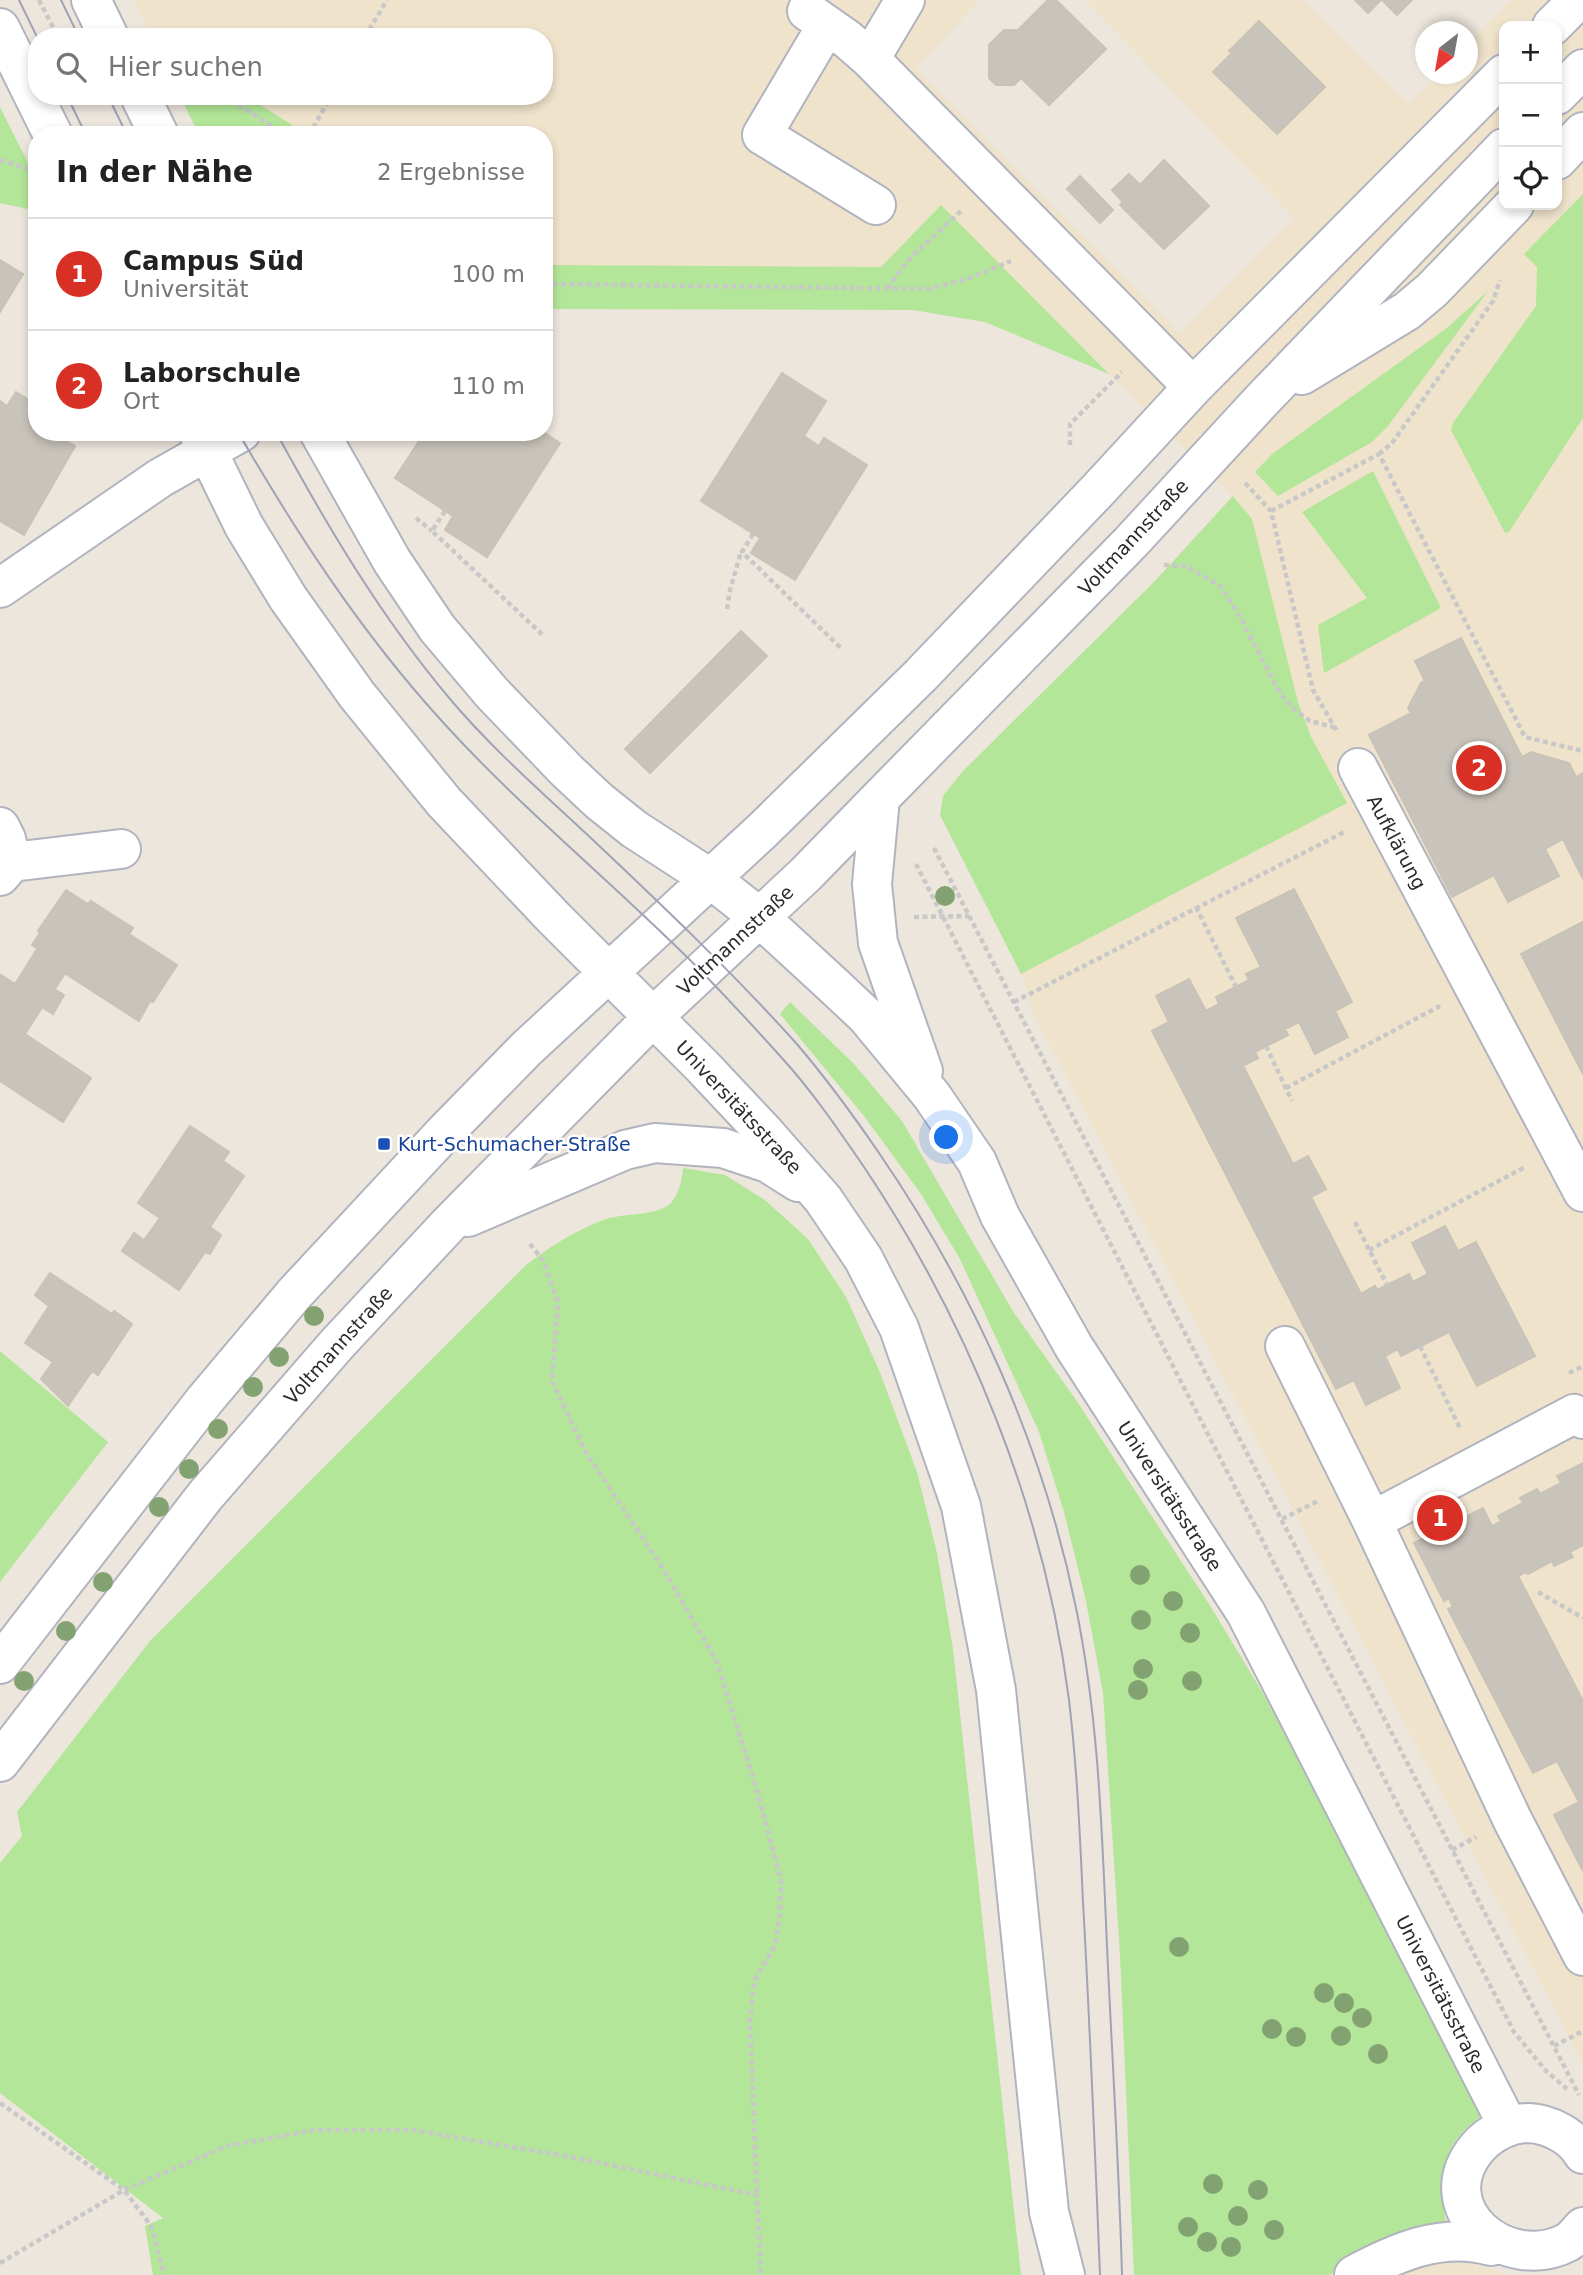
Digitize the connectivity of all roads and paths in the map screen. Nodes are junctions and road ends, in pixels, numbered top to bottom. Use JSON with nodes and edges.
{"nodes":[{"id":1,"x":39,"y":0,"type":"edge"},
{"id":2,"x":90,"y":0,"type":"edge"},
{"id":3,"x":387,"y":0,"type":"edge"},
{"id":4,"x":905,"y":0,"type":"edge"},
{"id":5,"x":1578,"y":0,"type":"edge"},
{"id":6,"x":1557,"y":21,"type":"edge"},
{"id":7,"x":0,"y":28,"type":"edge"},
{"id":8,"x":53,"y":28,"type":"edge"},
{"id":9,"x":104,"y":28,"type":"edge"},
{"id":10,"x":370,"y":28,"type":"edge"},
{"id":11,"x":870,"y":59,"type":"junction"},
{"id":12,"x":1583,"y":69,"type":"edge"},
{"id":13,"x":1499,"y":79,"type":"edge"},
{"id":14,"x":28,"y":85,"type":"edge"},
{"id":15,"x":1562,"y":90,"type":"edge"},
{"id":16,"x":38,"y":105,"type":"edge"},
{"id":17,"x":144,"y":105,"type":"edge"},
{"id":18,"x":238,"y":105,"type":"edge"},
{"id":19,"x":326,"y":105,"type":"edge"},
{"id":20,"x":49,"y":126,"type":"edge"},
{"id":21,"x":155,"y":126,"type":"edge"},
{"id":22,"x":272,"y":126,"type":"edge"},
{"id":23,"x":314,"y":126,"type":"edge"},
{"id":24,"x":1583,"y":132,"type":"edge"},
{"id":25,"x":1499,"y":153,"type":"edge"},
{"id":26,"x":1562,"y":155,"type":"edge"},
{"id":27,"x":0,"y":160,"type":"edge"},
{"id":28,"x":28,"y":168,"type":"edge"},
{"id":29,"x":969,"y":204,"type":"dead end"},
{"id":30,"x":876,"y":205,"type":"dead end"},
{"id":31,"x":1509,"y":210,"type":"edge"},
{"id":32,"x":1018,"y":257,"type":"dead end"},
{"id":33,"x":1500,"y":278,"type":"dead end"},
{"id":34,"x":553,"y":284,"type":"edge"},
{"id":35,"x":887,"y":288,"type":"junction"},
{"id":36,"x":1127,"y":366,"type":"dead end"},
{"id":37,"x":1193,"y":387,"type":"junction"},
{"id":38,"x":1262,"y":400,"type":"junction"},
{"id":39,"x":324,"y":441,"type":"edge"},
{"id":40,"x":202,"y":442,"type":"edge"},
{"id":41,"x":1070,"y":444,"type":"dead end"},
{"id":42,"x":1380,"y":454,"type":"junction"},
{"id":43,"x":1245,"y":483,"type":"dead end"},
{"id":44,"x":445,"y":511,"type":"dead end"},
{"id":45,"x":1272,"y":512,"type":"junction"},
{"id":46,"x":753,"y":534,"type":"dead end"},
{"id":47,"x":741,"y":552,"type":"junction"},
{"id":48,"x":1153,"y":564,"type":"dead end"},
{"id":49,"x":0,"y":588,"type":"edge"},
{"id":50,"x":727,"y":609,"type":"dead end"},
{"id":51,"x":545,"y":637,"type":"dead end"},
{"id":52,"x":844,"y":650,"type":"dead end"},
{"id":53,"x":1334,"y":728,"type":"junction"},
{"id":54,"x":1583,"y":751,"type":"edge"},
{"id":55,"x":1358,"y":768,"type":"joint"},
{"id":56,"x":880,"y":798,"type":"junction"},
{"id":57,"x":1381,"y":813,"type":"junction"},
{"id":58,"x":934,"y":848,"type":"dead end"},
{"id":59,"x":121,"y":849,"type":"dead end"},
{"id":60,"x":4,"y":855,"type":"edge"},
{"id":61,"x":914,"y":861,"type":"dead end"},
{"id":62,"x":711,"y":879,"type":"junction"},
{"id":63,"x":1196,"y":907,"type":"junction"},
{"id":64,"x":942,"y":916,"type":"junction"},
{"id":65,"x":969,"y":916,"type":"junction"},
{"id":66,"x":759,"y":917,"type":"junction"},
{"id":67,"x":909,"y":917,"type":"dead end"},
{"id":68,"x":609,"y":972,"type":"junction"},
{"id":69,"x":1236,"y":987,"type":"dead end"},
{"id":70,"x":1474,"y":987,"type":"junction"},
{"id":71,"x":1014,"y":1002,"type":"junction"},
{"id":72,"x":653,"y":1017,"type":"junction"},
{"id":73,"x":1266,"y":1046,"type":"dead end"},
{"id":74,"x":1286,"y":1088,"type":"junction"},
{"id":75,"x":932,"y":1096,"type":"junction"},
{"id":76,"x":1292,"y":1101,"type":"dead end"},
{"id":77,"x":1560,"y":1149,"type":"junction"},
{"id":78,"x":1583,"y":1192,"type":"edge"},
{"id":79,"x":822,"y":1199,"type":"junction"},
{"id":80,"x":1355,"y":1222,"type":"dead end"},
{"id":81,"x":449,"y":1224,"type":"junction"},
{"id":82,"x":530,"y":1244,"type":"dead end"},
{"id":83,"x":1369,"y":1250,"type":"junction"},
{"id":84,"x":1387,"y":1285,"type":"dead end"},
{"id":85,"x":1285,"y":1346,"type":"dead end"},
{"id":86,"x":1420,"y":1346,"type":"dead end"},
{"id":87,"x":1583,"y":1419,"type":"edge"},
{"id":88,"x":1460,"y":1429,"type":"dead end"},
{"id":89,"x":1372,"y":1521,"type":"junction"},
{"id":90,"x":1538,"y":1591,"type":"dead end"},
{"id":91,"x":1583,"y":1618,"type":"edge"},
{"id":92,"x":0,"y":1664,"type":"edge"},
{"id":93,"x":0,"y":1762,"type":"edge"},
{"id":94,"x":1583,"y":1956,"type":"edge"},
{"id":95,"x":1583,"y":2031,"type":"edge"},
{"id":96,"x":1553,"y":2046,"type":"junction"},
{"id":97,"x":1582,"y":2102,"type":"edge"},
{"id":98,"x":0,"y":2103,"type":"edge"},
{"id":99,"x":1508,"y":2126,"type":"junction"},
{"id":100,"x":1583,"y":2154,"type":"edge"},
{"id":101,"x":124,"y":2190,"type":"junction"},
{"id":102,"x":757,"y":2195,"type":"junction"},
{"id":103,"x":1049,"y":2212,"type":"junction"},
{"id":104,"x":1583,"y":2227,"type":"edge"},
{"id":105,"x":1491,"y":2246,"type":"junction"},
{"id":106,"x":0,"y":2263,"type":"edge"},
{"id":107,"x":1542,"y":2266,"type":"edge"},
{"id":108,"x":164,"y":2275,"type":"edge"},
{"id":109,"x":761,"y":2275,"type":"edge"},
{"id":110,"x":1045,"y":2275,"type":"edge"},
{"id":111,"x":1065,"y":2275,"type":"edge"},
{"id":112,"x":1354,"y":2275,"type":"edge"}],
"edges":[{"from":1,"to":8,"type":"path"},
{"from":2,"to":9,"type":"street"},
{"from":3,"to":10,"type":"path"},
{"from":4,"to":11,"type":"street"},
{"from":5,"to":6,"type":"street"},
{"from":7,"to":14,"type":"street"},
{"from":11,"to":30,"type":"street"},
{"from":11,"to":37,"type":"street"},
{"from":12,"to":15,"type":"street"},
{"from":13,"to":37,"type":"street"},
{"from":16,"to":20,"type":"street"},
{"from":17,"to":21,"type":"street"},
{"from":18,"to":22,"type":"path"},
{"from":19,"to":23,"type":"path"},
{"from":24,"to":26,"type":"street"},
{"from":25,"to":38,"type":"street","name":"Voltmannstraße"},
{"from":27,"to":28,"type":"path"},
{"from":29,"to":35,"type":"path"},
{"from":31,"to":38,"type":"street"},
{"from":32,"to":35,"type":"path"},
{"from":33,"to":42,"type":"path"},
{"from":34,"to":35,"type":"path"},
{"from":36,"to":41,"type":"path"},
{"from":37,"to":62,"type":"street"},
{"from":38,"to":56,"type":"street","name":"Voltmannstraße"},
{"from":39,"to":62,"type":"street"},
{"from":40,"to":49,"type":"street"},
{"from":40,"to":68,"type":"street"},
{"from":42,"to":45,"type":"path"},
{"from":42,"to":54,"type":"path"},
{"from":43,"to":45,"type":"path"},
{"from":44,"to":51,"type":"path"},
{"from":45,"to":53,"type":"path"},
{"from":46,"to":47,"type":"path"},
{"from":47,"to":50,"type":"path"},
{"from":47,"to":52,"type":"path"},
{"from":48,"to":53,"type":"path"},
{"from":53,"to":55,"type":"path"},
{"from":55,"to":57,"type":"street","name":"Aufklärung"},
{"from":56,"to":66,"type":"street","name":"Voltmannstraße"},
{"from":56,"to":75,"type":"street"},
{"from":57,"to":63,"type":"path"},
{"from":57,"to":70,"type":"street","name":"Aufklärung"},
{"from":58,"to":65,"type":"path"},
{"from":59,"to":60,"type":"street"},
{"from":61,"to":64,"type":"path"},
{"from":62,"to":66,"type":"street"},
{"from":62,"to":68,"type":"street"},
{"from":63,"to":69,"type":"path"},
{"from":63,"to":71,"type":"path"},
{"from":64,"to":65,"type":"path"},
{"from":64,"to":67,"type":"path"},
{"from":64,"to":97,"type":"path"},
{"from":65,"to":71,"type":"path"},
{"from":66,"to":72,"type":"street","name":"Voltmannstraße"},
{"from":66,"to":75,"type":"street","name":"Universitätsstraße"},
{"from":68,"to":72,"type":"street"},
{"from":68,"to":92,"type":"street"},
{"from":70,"to":74,"type":"path"},
{"from":70,"to":77,"type":"street","name":"Aufklärung"},
{"from":71,"to":96,"type":"path"},
{"from":72,"to":79,"type":"street","name":"Universitätsstraße"},
{"from":72,"to":81,"type":"street","name":"Voltmannstraße"},
{"from":73,"to":74,"type":"path"},
{"from":74,"to":76,"type":"path"},
{"from":75,"to":99,"type":"street","name":"Universitätsstraße"},
{"from":77,"to":78,"type":"street","name":"Aufklärung"},
{"from":77,"to":83,"type":"path"},
{"from":79,"to":81,"type":"street"},
{"from":79,"to":103,"type":"street","name":"Universitätsstraße"},
{"from":80,"to":83,"type":"path"},
{"from":81,"to":93,"type":"street","name":"Voltmannstraße"},
{"from":82,"to":102,"type":"path"},
{"from":83,"to":84,"type":"path"},
{"from":85,"to":89,"type":"street"},
{"from":86,"to":88,"type":"path"},
{"from":87,"to":89,"type":"street"},
{"from":89,"to":94,"type":"street"},
{"from":90,"to":91,"type":"path"},
{"from":95,"to":96,"type":"path"},
{"from":96,"to":97,"type":"path"},
{"from":98,"to":101,"type":"path"},
{"from":99,"to":100,"type":"street"},
{"from":99,"to":105,"type":"street"},
{"from":101,"to":102,"type":"path"},
{"from":101,"to":106,"type":"path"},
{"from":101,"to":108,"type":"path"},
{"from":102,"to":109,"type":"path"},
{"from":103,"to":110,"type":"street","name":"Universitätsstraße"},
{"from":103,"to":111,"type":"street","name":"Universitätsstraße"},
{"from":104,"to":107,"type":"street"},
{"from":105,"to":107,"type":"street"},
{"from":105,"to":112,"type":"street"}]}
